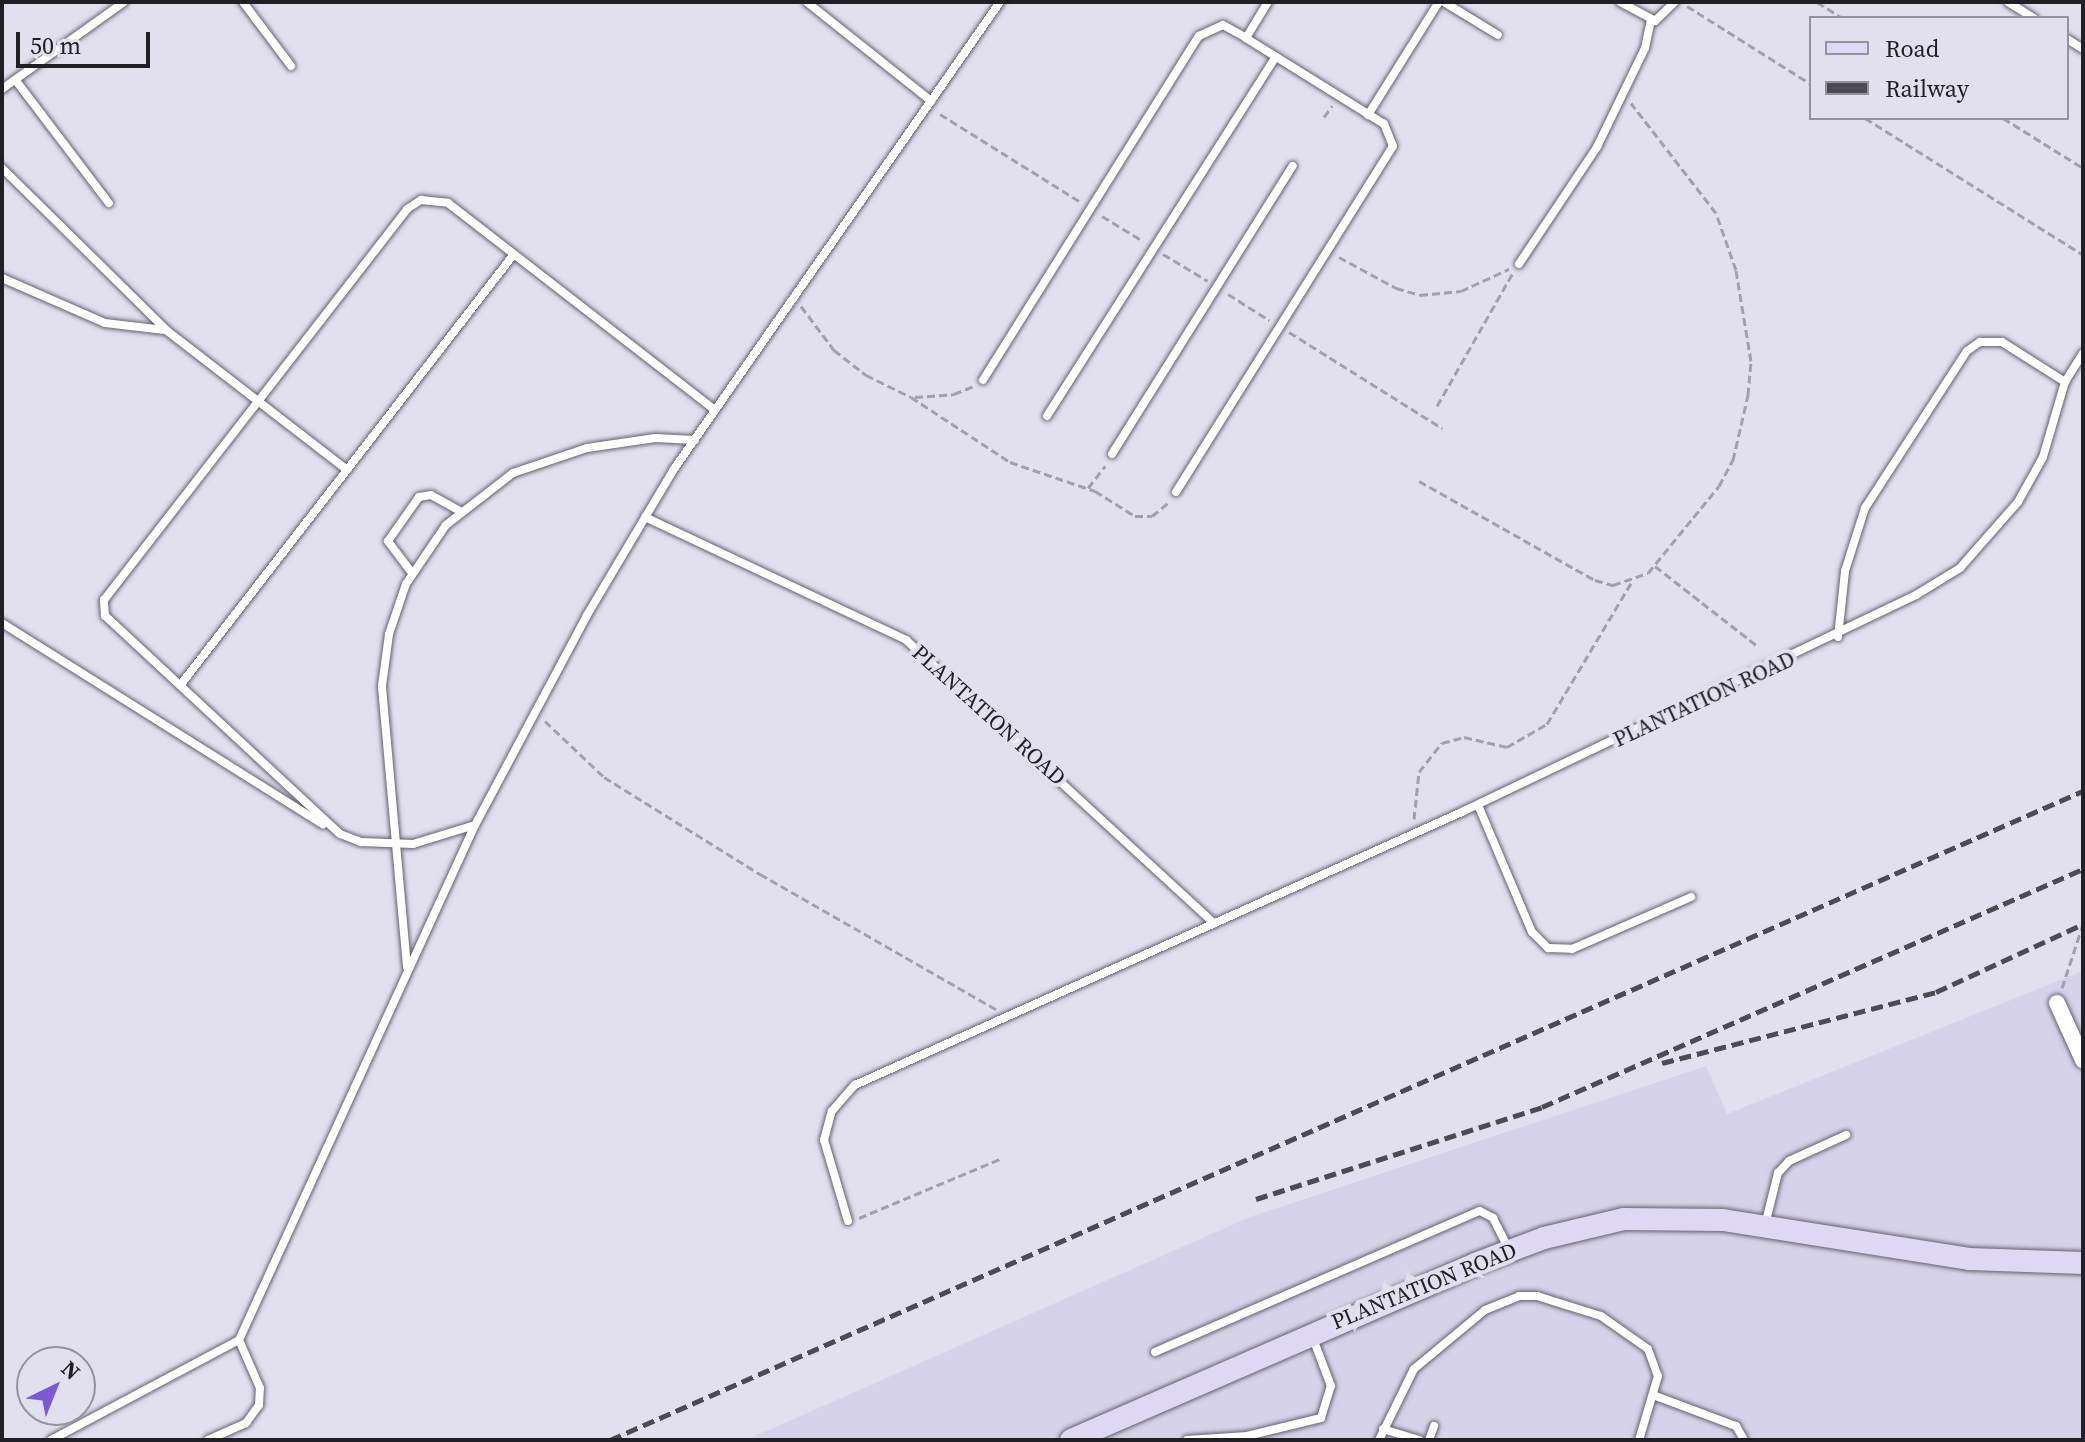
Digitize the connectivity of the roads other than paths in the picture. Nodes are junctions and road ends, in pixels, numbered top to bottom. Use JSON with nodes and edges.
{"nodes":[{"id":1,"x":124,"y":2,"type":"edge"},
{"id":2,"x":243,"y":2,"type":"edge"},
{"id":3,"x":807,"y":2,"type":"edge"},
{"id":4,"x":1000,"y":2,"type":"edge"},
{"id":5,"x":1268,"y":2,"type":"edge"},
{"id":6,"x":1442,"y":2,"type":"edge"},
{"id":7,"x":1620,"y":2,"type":"edge"},
{"id":8,"x":1678,"y":2,"type":"edge"},
{"id":9,"x":2008,"y":2,"type":"edge"},
{"id":10,"x":2031,"y":16,"type":"edge"},
{"id":11,"x":1651,"y":20,"type":"junction"},
{"id":12,"x":1498,"y":35,"type":"dead end"},
{"id":13,"x":1246,"y":38,"type":"junction"},
{"id":14,"x":1276,"y":57,"type":"junction"},
{"id":15,"x":291,"y":66,"type":"dead end"},
{"id":16,"x":17,"y":82,"type":"junction"},
{"id":17,"x":2,"y":89,"type":"edge"},
{"id":18,"x":930,"y":103,"type":"junction"},
{"id":19,"x":1368,"y":115,"type":"junction"},
{"id":20,"x":1293,"y":166,"type":"dead end"},
{"id":21,"x":2,"y":168,"type":"edge"},
{"id":22,"x":109,"y":203,"type":"dead end"},
{"id":23,"x":514,"y":254,"type":"junction"},
{"id":24,"x":1519,"y":264,"type":"road end"},
{"id":25,"x":2,"y":278,"type":"edge"},
{"id":26,"x":166,"y":330,"type":"junction"},
{"id":27,"x":2083,"y":353,"type":"edge"},
{"id":28,"x":983,"y":380,"type":"road end"},
{"id":29,"x":2065,"y":382,"type":"junction"},
{"id":30,"x":258,"y":402,"type":"junction"},
{"id":31,"x":715,"y":410,"type":"junction"},
{"id":32,"x":1047,"y":416,"type":"dead end"},
{"id":33,"x":695,"y":440,"type":"junction"},
{"id":34,"x":1112,"y":454,"type":"road end"},
{"id":35,"x":347,"y":470,"type":"junction"},
{"id":36,"x":1176,"y":492,"type":"road end"},
{"id":37,"x":460,"y":511,"type":"junction"},
{"id":38,"x":645,"y":517,"type":"junction"},
{"id":39,"x":412,"y":573,"type":"junction"},
{"id":40,"x":2,"y":623,"type":"edge"},
{"id":41,"x":1838,"y":637,"type":"junction"},
{"id":42,"x":182,"y":683,"type":"junction"},
{"id":43,"x":1478,"y":805,"type":"junction"},
{"id":44,"x":475,"y":825,"type":"junction"},
{"id":45,"x":340,"y":834,"type":"junction"},
{"id":46,"x":395,"y":844,"type":"junction"},
{"id":47,"x":1691,"y":897,"type":"dead end"},
{"id":48,"x":1212,"y":921,"type":"junction"},
{"id":49,"x":407,"y":969,"type":"junction"},
{"id":50,"x":2057,"y":1003,"type":"road end"},
{"id":51,"x":2083,"y":1060,"type":"edge"},
{"id":52,"x":1846,"y":1135,"type":"dead end"},
{"id":53,"x":848,"y":1221,"type":"road end"},
{"id":54,"x":1765,"y":1225,"type":"junction"},
{"id":55,"x":1510,"y":1251,"type":"junction"},
{"id":56,"x":2083,"y":1263,"type":"edge"},
{"id":57,"x":1311,"y":1332,"type":"junction"},
{"id":58,"x":239,"y":1340,"type":"junction"},
{"id":59,"x":1155,"y":1352,"type":"dead end"},
{"id":60,"x":1653,"y":1395,"type":"junction"},
{"id":61,"x":1434,"y":1426,"type":"dead end"},
{"id":62,"x":1383,"y":1429,"type":"junction"},
{"id":63,"x":51,"y":1440,"type":"edge"},
{"id":64,"x":208,"y":1440,"type":"edge"},
{"id":65,"x":1071,"y":1440,"type":"edge"},
{"id":66,"x":1187,"y":1440,"type":"edge"},
{"id":67,"x":1379,"y":1440,"type":"edge"},
{"id":68,"x":1419,"y":1440,"type":"edge"},
{"id":69,"x":1429,"y":1440,"type":"edge"},
{"id":70,"x":1639,"y":1440,"type":"edge"},
{"id":71,"x":1744,"y":1440,"type":"edge"}],
"edges":[{"from":1,"to":16,"type":"lane"},
{"from":2,"to":15,"type":"lane"},
{"from":3,"to":18,"type":"lane"},
{"from":4,"to":18,"type":"lane"},
{"from":5,"to":13,"type":"lane"},
{"from":6,"to":12,"type":"lane"},
{"from":6,"to":19,"type":"lane"},
{"from":7,"to":11,"type":"lane"},
{"from":8,"to":11,"type":"lane"},
{"from":9,"to":10,"type":"lane"},
{"from":11,"to":24,"type":"lane"},
{"from":13,"to":14,"type":"lane"},
{"from":13,"to":28,"type":"lane"},
{"from":14,"to":19,"type":"lane"},
{"from":14,"to":32,"type":"lane"},
{"from":16,"to":17,"type":"lane"},
{"from":16,"to":22,"type":"lane"},
{"from":18,"to":31,"type":"lane"},
{"from":19,"to":36,"type":"lane"},
{"from":20,"to":34,"type":"lane"},
{"from":21,"to":26,"type":"lane"},
{"from":23,"to":30,"type":"lane"},
{"from":23,"to":31,"type":"lane"},
{"from":23,"to":35,"type":"lane"},
{"from":25,"to":26,"type":"lane"},
{"from":26,"to":30,"type":"lane"},
{"from":27,"to":29,"type":"lane","name":"PLANTATION ROAD"},
{"from":29,"to":41,"type":"lane","name":"PLANTATION ROAD"},
{"from":29,"to":41,"type":"lane"},
{"from":30,"to":35,"type":"lane"},
{"from":30,"to":42,"type":"lane"},
{"from":31,"to":33,"type":"lane"},
{"from":33,"to":37,"type":"lane"},
{"from":33,"to":38,"type":"lane"},
{"from":35,"to":42,"type":"lane"},
{"from":37,"to":39,"type":"lane"},
{"from":37,"to":39,"type":"lane"},
{"from":38,"to":44,"type":"lane"},
{"from":38,"to":48,"type":"lane","name":"PLANTATION ROAD"},
{"from":39,"to":46,"type":"lane"},
{"from":40,"to":45,"type":"lane"},
{"from":41,"to":43,"type":"lane","name":"PLANTATION ROAD"},
{"from":42,"to":45,"type":"lane"},
{"from":43,"to":47,"type":"lane"},
{"from":43,"to":48,"type":"lane","name":"PLANTATION ROAD"},
{"from":44,"to":46,"type":"lane"},
{"from":44,"to":49,"type":"lane"},
{"from":45,"to":46,"type":"lane"},
{"from":46,"to":49,"type":"lane"},
{"from":48,"to":53,"type":"lane","name":"PLANTATION ROAD"},
{"from":49,"to":58,"type":"lane"},
{"from":50,"to":51,"type":"street"},
{"from":52,"to":54,"type":"lane"},
{"from":54,"to":55,"type":"street","name":"PLANTATION ROAD"},
{"from":54,"to":56,"type":"street","name":"PLANTATION ROAD"},
{"from":55,"to":57,"type":"street","name":"PLANTATION ROAD"},
{"from":55,"to":59,"type":"lane"},
{"from":57,"to":65,"type":"street","name":"PLANTATION ROAD"},
{"from":57,"to":66,"type":"lane"},
{"from":58,"to":63,"type":"lane"},
{"from":58,"to":64,"type":"lane"},
{"from":60,"to":62,"type":"lane"},
{"from":60,"to":70,"type":"lane"},
{"from":60,"to":71,"type":"lane"},
{"from":61,"to":69,"type":"lane"},
{"from":62,"to":67,"type":"lane"},
{"from":62,"to":68,"type":"lane"}]}
